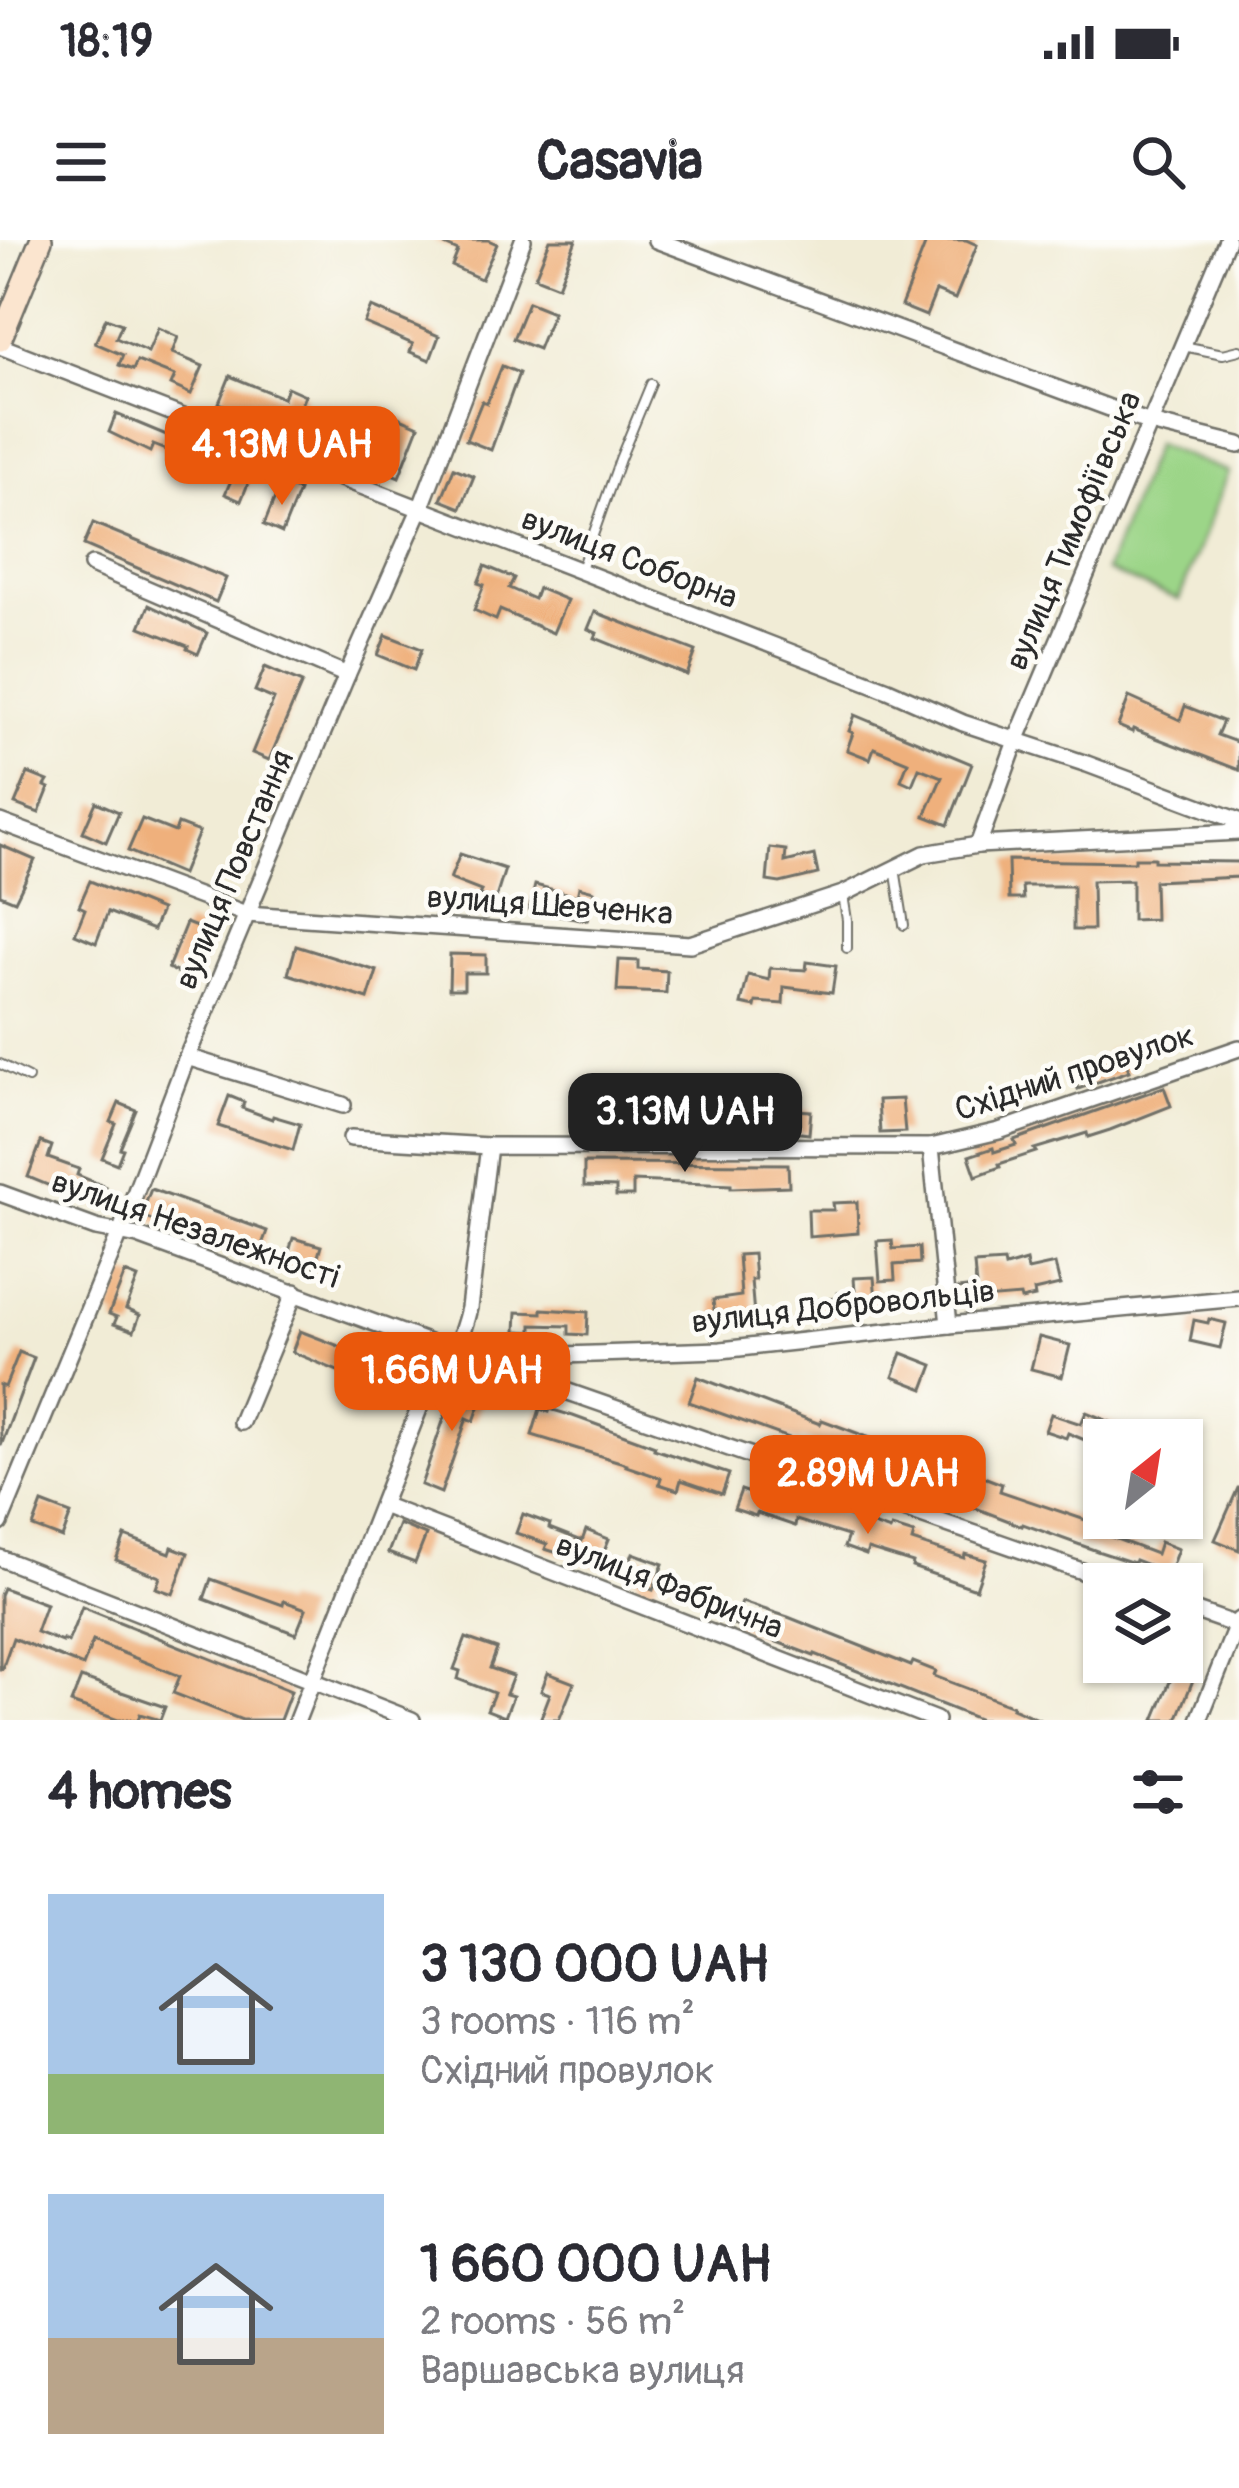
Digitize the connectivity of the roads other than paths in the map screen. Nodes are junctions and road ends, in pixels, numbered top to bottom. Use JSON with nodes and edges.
{"nodes":[{"id":1,"x":40,"y":240,"type":"edge"},
{"id":2,"x":523,"y":240,"type":"edge"},
{"id":3,"x":656,"y":240,"type":"edge"},
{"id":4,"x":1227,"y":240,"type":"edge"},
{"id":5,"x":0,"y":343,"type":"edge"},
{"id":6,"x":1182,"y":346,"type":"junction"},
{"id":7,"x":1239,"y":350,"type":"edge"},
{"id":8,"x":651,"y":384,"type":"dead end"},
{"id":9,"x":1150,"y":423,"type":"junction"},
{"id":10,"x":1239,"y":445,"type":"edge"},
{"id":11,"x":421,"y":507,"type":"junction"},
{"id":12,"x":92,"y":565,"type":"dead end"},
{"id":13,"x":580,"y":570,"type":"junction"},
{"id":14,"x":347,"y":675,"type":"junction"},
{"id":15,"x":1016,"y":741,"type":"junction"},
{"id":16,"x":1239,"y":821,"type":"edge"},
{"id":17,"x":0,"y":822,"type":"edge"},
{"id":18,"x":1239,"y":832,"type":"edge"},
{"id":19,"x":978,"y":845,"type":"junction"},
{"id":20,"x":895,"y":866,"type":"junction"},
{"id":21,"x":842,"y":894,"type":"junction"},
{"id":22,"x":246,"y":914,"type":"junction"},
{"id":23,"x":904,"y":925,"type":"dead end"},
{"id":24,"x":848,"y":948,"type":"dead end"},
{"id":25,"x":1239,"y":1048,"type":"edge"},
{"id":26,"x":187,"y":1057,"type":"junction"},
{"id":27,"x":0,"y":1064,"type":"edge"},
{"id":28,"x":28,"y":1078,"type":"dead end"},
{"id":29,"x":343,"y":1106,"type":"dead end"},
{"id":30,"x":351,"y":1138,"type":"dead end"},
{"id":31,"x":489,"y":1146,"type":"junction"},
{"id":32,"x":931,"y":1147,"type":"junction"},
{"id":33,"x":0,"y":1193,"type":"edge"},
{"id":34,"x":119,"y":1233,"type":"junction"},
{"id":35,"x":295,"y":1292,"type":"junction"},
{"id":36,"x":1239,"y":1298,"type":"edge"},
{"id":37,"x":949,"y":1325,"type":"junction"},
{"id":38,"x":451,"y":1351,"type":"junction"},
{"id":39,"x":241,"y":1422,"type":"dead end"},
{"id":40,"x":382,"y":1505,"type":"junction"},
{"id":41,"x":0,"y":1522,"type":"edge"},
{"id":42,"x":0,"y":1558,"type":"edge"},
{"id":43,"x":1083,"y":1571,"type":"edge"},
{"id":44,"x":1203,"y":1612,"type":"edge"},
{"id":45,"x":1238,"y":1623,"type":"edge"},
{"id":46,"x":314,"y":1679,"type":"junction"},
{"id":47,"x":297,"y":1720,"type":"edge"},
{"id":48,"x":412,"y":1720,"type":"edge"},
{"id":49,"x":936,"y":1720,"type":"edge"},
{"id":50,"x":1199,"y":1720,"type":"edge"}],
"edges":[{"from":1,"to":5,"type":"street"},
{"from":2,"to":11,"type":"street","name":"вулиця Повстання"},
{"from":3,"to":9,"type":"street"},
{"from":4,"to":6,"type":"street","name":"вулиця Тимофіївська"},
{"from":5,"to":11,"type":"street","name":"вулиця Соборна"},
{"from":6,"to":7,"type":"lane"},
{"from":6,"to":9,"type":"street","name":"вулиця Тимофіївська"},
{"from":8,"to":13,"type":"lane"},
{"from":9,"to":10,"type":"street"},
{"from":9,"to":15,"type":"street","name":"вулиця Тимофіївська"},
{"from":11,"to":13,"type":"street","name":"вулиця Соборна"},
{"from":11,"to":14,"type":"street","name":"вулиця Повстання"},
{"from":12,"to":14,"type":"street"},
{"from":13,"to":15,"type":"street","name":"вулиця Соборна"},
{"from":14,"to":22,"type":"street","name":"вулиця Повстання"},
{"from":15,"to":16,"type":"street","name":"вулиця Соборна"},
{"from":15,"to":19,"type":"street","name":"вулиця Тимофіївська"},
{"from":17,"to":22,"type":"street","name":"вулиця Шевченка"},
{"from":18,"to":19,"type":"street","name":"вулиця Шевченка"},
{"from":19,"to":20,"type":"street","name":"вулиця Шевченка"},
{"from":20,"to":21,"type":"street","name":"вулиця Шевченка"},
{"from":20,"to":23,"type":"lane"},
{"from":21,"to":22,"type":"street","name":"вулиця Шевченка"},
{"from":21,"to":24,"type":"lane"},
{"from":22,"to":26,"type":"street","name":"вулиця Повстання"},
{"from":25,"to":32,"type":"street","name":"Східний провулок"},
{"from":26,"to":29,"type":"street"},
{"from":26,"to":34,"type":"street","name":"вулиця Повстання"},
{"from":27,"to":28,"type":"lane"},
{"from":30,"to":31,"type":"street","name":"Східний провулок"},
{"from":31,"to":32,"type":"street","name":"Східний провулок"},
{"from":31,"to":38,"type":"street"},
{"from":32,"to":37,"type":"street"},
{"from":33,"to":34,"type":"street","name":"вулиця Незалежності"},
{"from":34,"to":35,"type":"street","name":"вулиця Незалежності"},
{"from":34,"to":41,"type":"street","name":"вулиця Повстання"},
{"from":35,"to":38,"type":"street","name":"вулиця Незалежності"},
{"from":35,"to":39,"type":"street"},
{"from":36,"to":37,"type":"street","name":"вулиця Добровольців"},
{"from":37,"to":38,"type":"street","name":"вулиця Добровольців"},
{"from":38,"to":40,"type":"street"},
{"from":38,"to":43,"type":"street","name":"вулиця Незалежності"},
{"from":40,"to":46,"type":"street"},
{"from":40,"to":49,"type":"street","name":"вулиця Фабрична"},
{"from":42,"to":46,"type":"street"},
{"from":44,"to":45,"type":"street"},
{"from":45,"to":50,"type":"street"},
{"from":46,"to":47,"type":"street"},
{"from":46,"to":48,"type":"street"}]}
